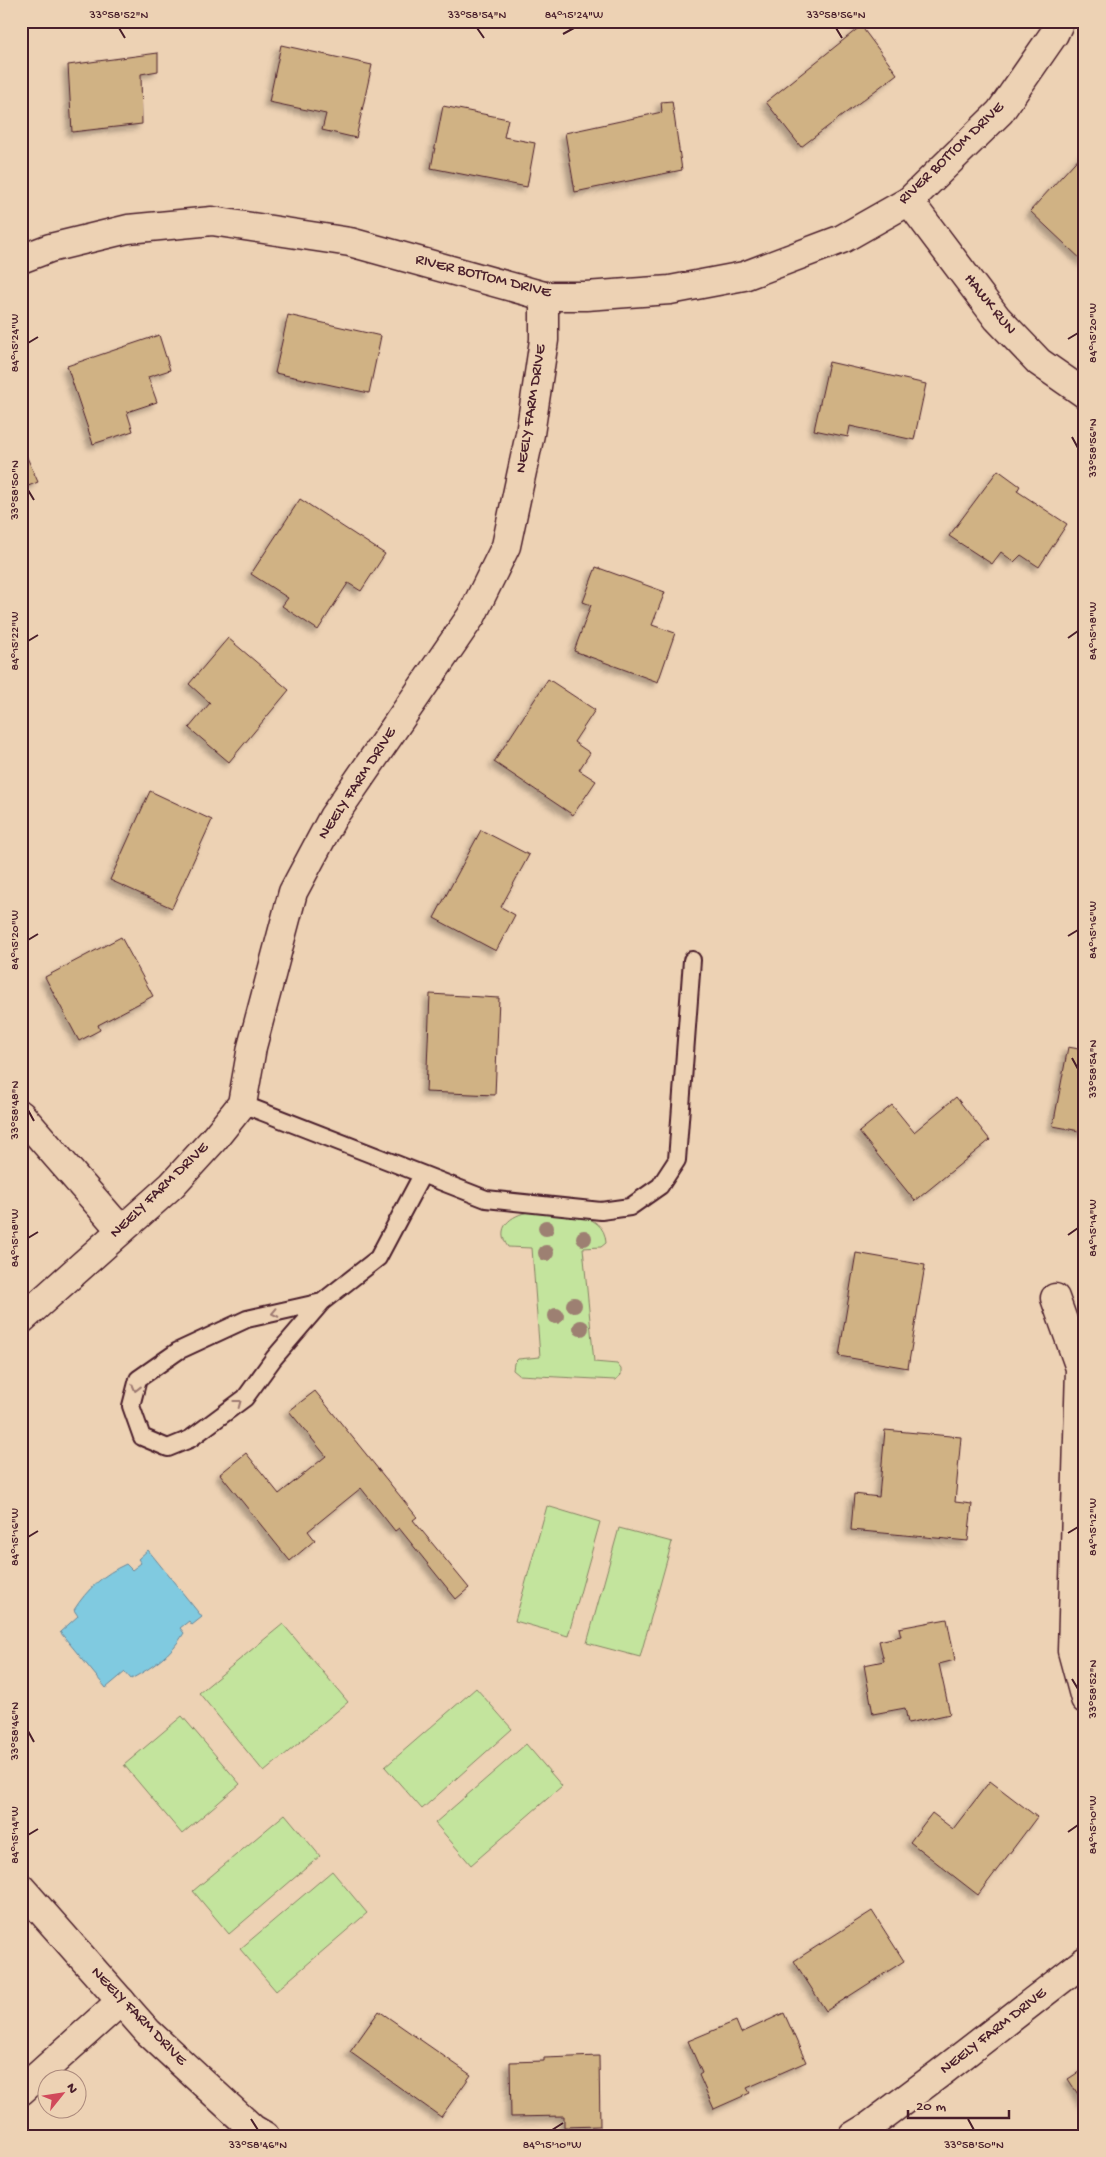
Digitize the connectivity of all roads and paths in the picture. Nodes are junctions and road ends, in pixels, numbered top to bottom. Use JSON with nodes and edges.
{"nodes":[{"id":1,"x":1060,"y":21,"type":"edge"},
{"id":2,"x":908,"y":201,"type":"junction"},
{"id":3,"x":21,"y":259,"type":"edge"},
{"id":4,"x":544,"y":296,"type":"junction"},
{"id":5,"x":1085,"y":394,"type":"edge"},
{"id":6,"x":692,"y":960,"type":"dead end"},
{"id":7,"x":242,"y":1104,"type":"junction"},
{"id":8,"x":21,"y":1115,"type":"edge"},
{"id":9,"x":422,"y":1175,"type":"junction"},
{"id":10,"x":120,"y":1229,"type":"junction"},
{"id":11,"x":1055,"y":1298,"type":"dead end"},
{"id":12,"x":322,"y":1302,"type":"junction"},
{"id":13,"x":21,"y":1320,"type":"edge"},
{"id":14,"x":1085,"y":1699,"type":"edge"},
{"id":15,"x":21,"y":1888,"type":"edge"},
{"id":16,"x":1085,"y":1961,"type":"edge"},
{"id":17,"x":121,"y":2001,"type":"junction"},
{"id":18,"x":21,"y":2091,"type":"edge"},
{"id":19,"x":265,"y":2136,"type":"edge"},
{"id":20,"x":854,"y":2136,"type":"edge"}],
"edges":[{"from":1,"to":2,"type":"street","name":"RIVER BOTTOM DRIVE"},
{"from":2,"to":4,"type":"street","name":"RIVER BOTTOM DRIVE"},
{"from":2,"to":5,"type":"street","name":"HAWK RUN"},
{"from":3,"to":4,"type":"street","name":"RIVER BOTTOM DRIVE"},
{"from":4,"to":7,"type":"street","name":"NEELY FARM DRIVE"},
{"from":6,"to":9,"type":"lane"},
{"from":7,"to":9,"type":"lane"},
{"from":7,"to":10,"type":"street","name":"NEELY FARM DRIVE"},
{"from":8,"to":10,"type":"street"},
{"from":9,"to":12,"type":"lane"},
{"from":10,"to":13,"type":"street","name":"NEELY FARM DRIVE"},
{"from":11,"to":14,"type":"street"},
{"from":12,"to":12,"type":"lane","one_way":true},
{"from":15,"to":17,"type":"street","name":"NEELY FARM DRIVE"},
{"from":16,"to":20,"type":"street","name":"NEELY FARM DRIVE"},
{"from":17,"to":18,"type":"street"},
{"from":17,"to":19,"type":"street","name":"NEELY FARM DRIVE"}]}
